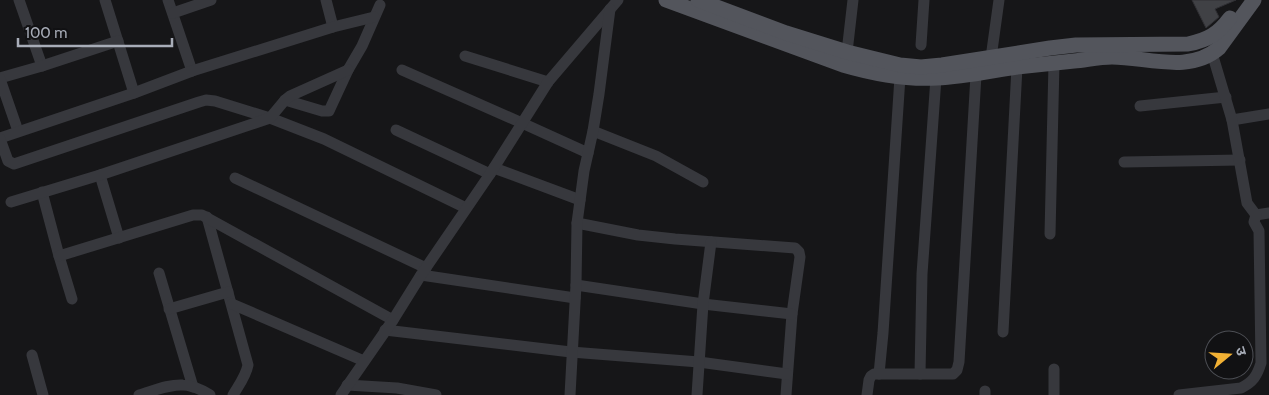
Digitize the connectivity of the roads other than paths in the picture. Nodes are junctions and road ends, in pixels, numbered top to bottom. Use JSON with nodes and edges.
{"nodes":[{"id":1,"x":19,"y":0,"type":"edge"},
{"id":2,"x":104,"y":0,"type":"edge"},
{"id":3,"x":168,"y":0,"type":"edge"},
{"id":4,"x":211,"y":0,"type":"edge"},
{"id":5,"x":326,"y":0,"type":"edge"},
{"id":6,"x":666,"y":0,"type":"edge"},
{"id":7,"x":698,"y":0,"type":"edge"},
{"id":8,"x":852,"y":0,"type":"edge"},
{"id":9,"x":924,"y":0,"type":"edge"},
{"id":10,"x":999,"y":0,"type":"edge"},
{"id":11,"x":1242,"y":0,"type":"edge"},
{"id":12,"x":1254,"y":0,"type":"edge"},
{"id":13,"x":614,"y":4,"type":"edge"},
{"id":14,"x":380,"y":5,"type":"dead end"},
{"id":15,"x":172,"y":13,"type":"junction"},
{"id":16,"x":374,"y":17,"type":"junction"},
{"id":17,"x":334,"y":27,"type":"junction"},
{"id":18,"x":118,"y":41,"type":"junction"},
{"id":19,"x":921,"y":45,"type":"dead end"},
{"id":20,"x":847,"y":52,"type":"junction"},
{"id":21,"x":1212,"y":53,"type":"junction"},
{"id":22,"x":465,"y":56,"type":"dead end"},
{"id":23,"x":1054,"y":63,"type":"junction"},
{"id":24,"x":42,"y":66,"type":"junction"},
{"id":25,"x":1017,"y":67,"type":"junction"},
{"id":26,"x":986,"y":68,"type":"junction"},
{"id":27,"x":348,"y":70,"type":"junction"},
{"id":28,"x":402,"y":70,"type":"dead end"},
{"id":29,"x":192,"y":71,"type":"junction"},
{"id":30,"x":900,"y":77,"type":"junction"},
{"id":31,"x":0,"y":78,"type":"edge"},
{"id":32,"x":936,"y":78,"type":"junction"},
{"id":33,"x":548,"y":82,"type":"junction"},
{"id":34,"x":134,"y":93,"type":"junction"},
{"id":35,"x":1226,"y":97,"type":"junction"},
{"id":36,"x":285,"y":100,"type":"junction"},
{"id":37,"x":1140,"y":106,"type":"dead end"},
{"id":38,"x":1269,"y":114,"type":"edge"},
{"id":39,"x":270,"y":118,"type":"junction"},
{"id":40,"x":1232,"y":120,"type":"junction"},
{"id":41,"x":522,"y":123,"type":"junction"},
{"id":42,"x":396,"y":130,"type":"dead end"},
{"id":43,"x":18,"y":131,"type":"junction"},
{"id":44,"x":593,"y":131,"type":"junction"},
{"id":45,"x":0,"y":138,"type":"edge"},
{"id":46,"x":588,"y":153,"type":"junction"},
{"id":47,"x":1240,"y":160,"type":"junction"},
{"id":48,"x":1124,"y":162,"type":"dead end"},
{"id":49,"x":492,"y":171,"type":"junction"},
{"id":50,"x":100,"y":175,"type":"junction"},
{"id":51,"x":235,"y":178,"type":"dead end"},
{"id":52,"x":703,"y":182,"type":"dead end"},
{"id":53,"x":42,"y":192,"type":"junction"},
{"id":54,"x":580,"y":200,"type":"junction"},
{"id":55,"x":11,"y":202,"type":"dead end"},
{"id":56,"x":466,"y":208,"type":"junction"},
{"id":57,"x":1269,"y":213,"type":"edge"},
{"id":58,"x":1256,"y":215,"type":"junction"},
{"id":59,"x":207,"y":217,"type":"junction"},
{"id":60,"x":577,"y":223,"type":"junction"},
{"id":61,"x":1259,"y":231,"type":"junction"},
{"id":62,"x":1050,"y":234,"type":"dead end"},
{"id":63,"x":1269,"y":237,"type":"edge"},
{"id":64,"x":120,"y":238,"type":"junction"},
{"id":65,"x":711,"y":242,"type":"junction"},
{"id":66,"x":59,"y":256,"type":"junction"},
{"id":67,"x":424,"y":271,"type":"junction"},
{"id":68,"x":159,"y":274,"type":"dead end"},
{"id":69,"x":576,"y":285,"type":"junction"},
{"id":70,"x":228,"y":292,"type":"junction"},
{"id":71,"x":575,"y":298,"type":"junction"},
{"id":72,"x":72,"y":299,"type":"dead end"},
{"id":73,"x":232,"y":304,"type":"junction"},
{"id":74,"x":703,"y":304,"type":"junction"},
{"id":75,"x":169,"y":309,"type":"junction"},
{"id":76,"x":792,"y":314,"type":"junction"},
{"id":77,"x":393,"y":320,"type":"junction"},
{"id":78,"x":385,"y":330,"type":"junction"},
{"id":79,"x":1003,"y":332,"type":"dead end"},
{"id":80,"x":571,"y":352,"type":"junction"},
{"id":81,"x":32,"y":356,"type":"dead end"},
{"id":82,"x":364,"y":361,"type":"junction"},
{"id":83,"x":699,"y":362,"type":"junction"},
{"id":84,"x":1054,"y":369,"type":"dead end"},
{"id":85,"x":787,"y":374,"type":"junction"},
{"id":86,"x":879,"y":374,"type":"junction"},
{"id":87,"x":920,"y":374,"type":"junction"},
{"id":88,"x":348,"y":385,"type":"junction"},
{"id":89,"x":193,"y":386,"type":"junction"},
{"id":90,"x":396,"y":392,"type":"edge"},
{"id":91,"x":1216,"y":393,"type":"edge"},
{"id":92,"x":44,"y":395,"type":"edge"},
{"id":93,"x":139,"y":395,"type":"edge"},
{"id":94,"x":210,"y":395,"type":"edge"},
{"id":95,"x":232,"y":395,"type":"edge"},
{"id":96,"x":341,"y":395,"type":"edge"},
{"id":97,"x":436,"y":395,"type":"edge"},
{"id":98,"x":570,"y":395,"type":"edge"},
{"id":99,"x":697,"y":395,"type":"edge"},
{"id":100,"x":786,"y":395,"type":"edge"},
{"id":101,"x":867,"y":395,"type":"edge"},
{"id":102,"x":1054,"y":395,"type":"edge"},
{"id":103,"x":1179,"y":395,"type":"edge"}],
"edges":[{"from":1,"to":24,"type":"street"},
{"from":2,"to":18,"type":"street"},
{"from":3,"to":15,"type":"street"},
{"from":4,"to":15,"type":"street"},
{"from":5,"to":17,"type":"street"},
{"from":6,"to":30,"type":"main road"},
{"from":7,"to":20,"type":"main road"},
{"from":8,"to":20,"type":"street"},
{"from":9,"to":19,"type":"street"},
{"from":10,"to":26,"type":"street"},
{"from":11,"to":26,"type":"main road"},
{"from":12,"to":21,"type":"main road"},
{"from":13,"to":33,"type":"street"},
{"from":13,"to":44,"type":"street"},
{"from":14,"to":16,"type":"street"},
{"from":15,"to":29,"type":"street"},
{"from":16,"to":17,"type":"street"},
{"from":16,"to":27,"type":"street"},
{"from":17,"to":29,"type":"street"},
{"from":18,"to":24,"type":"street"},
{"from":18,"to":34,"type":"street"},
{"from":20,"to":26,"type":"main road"},
{"from":21,"to":23,"type":"main road"},
{"from":21,"to":35,"type":"street"},
{"from":22,"to":33,"type":"street"},
{"from":23,"to":25,"type":"main road"},
{"from":23,"to":62,"type":"street"},
{"from":24,"to":31,"type":"street"},
{"from":25,"to":26,"type":"main road"},
{"from":25,"to":79,"type":"street"},
{"from":26,"to":32,"type":"main road"},
{"from":26,"to":87,"type":"street"},
{"from":27,"to":36,"type":"street"},
{"from":27,"to":36,"type":"street"},
{"from":28,"to":41,"type":"street"},
{"from":29,"to":34,"type":"street"},
{"from":30,"to":32,"type":"main road"},
{"from":30,"to":86,"type":"street"},
{"from":31,"to":43,"type":"street"},
{"from":32,"to":87,"type":"street"},
{"from":33,"to":41,"type":"street"},
{"from":34,"to":43,"type":"street"},
{"from":35,"to":37,"type":"street"},
{"from":35,"to":40,"type":"street"},
{"from":36,"to":39,"type":"street"},
{"from":38,"to":40,"type":"street"},
{"from":39,"to":45,"type":"street"},
{"from":39,"to":50,"type":"street"},
{"from":39,"to":56,"type":"street"},
{"from":40,"to":47,"type":"street"},
{"from":41,"to":46,"type":"street"},
{"from":41,"to":49,"type":"street"},
{"from":42,"to":49,"type":"street"},
{"from":43,"to":45,"type":"street"},
{"from":44,"to":46,"type":"street"},
{"from":44,"to":52,"type":"street"},
{"from":46,"to":54,"type":"street"},
{"from":47,"to":48,"type":"street"},
{"from":47,"to":58,"type":"street"},
{"from":49,"to":54,"type":"street"},
{"from":49,"to":56,"type":"street"},
{"from":50,"to":53,"type":"street"},
{"from":50,"to":64,"type":"street"},
{"from":51,"to":67,"type":"street"},
{"from":53,"to":55,"type":"street"},
{"from":53,"to":66,"type":"street"},
{"from":54,"to":60,"type":"street"},
{"from":56,"to":67,"type":"street"},
{"from":57,"to":58,"type":"street"},
{"from":58,"to":61,"type":"street"},
{"from":59,"to":64,"type":"street"},
{"from":59,"to":70,"type":"street"},
{"from":59,"to":77,"type":"street"},
{"from":60,"to":65,"type":"street"},
{"from":60,"to":69,"type":"street"},
{"from":61,"to":63,"type":"street"},
{"from":61,"to":91,"type":"street"},
{"from":64,"to":66,"type":"street"},
{"from":65,"to":74,"type":"street"},
{"from":65,"to":76,"type":"street"},
{"from":66,"to":72,"type":"street"},
{"from":67,"to":71,"type":"street"},
{"from":67,"to":77,"type":"street"},
{"from":68,"to":75,"type":"street"},
{"from":69,"to":71,"type":"street"},
{"from":69,"to":74,"type":"street"},
{"from":70,"to":73,"type":"street"},
{"from":70,"to":75,"type":"street"},
{"from":71,"to":80,"type":"street"},
{"from":73,"to":82,"type":"street"},
{"from":73,"to":95,"type":"street"},
{"from":74,"to":76,"type":"street"},
{"from":74,"to":83,"type":"street"},
{"from":75,"to":89,"type":"street"},
{"from":76,"to":85,"type":"street"},
{"from":77,"to":78,"type":"street"},
{"from":78,"to":80,"type":"street"},
{"from":78,"to":82,"type":"street"},
{"from":80,"to":83,"type":"street"},
{"from":80,"to":98,"type":"street"},
{"from":81,"to":92,"type":"street"},
{"from":82,"to":88,"type":"street"},
{"from":83,"to":85,"type":"street"},
{"from":83,"to":99,"type":"street"},
{"from":84,"to":102,"type":"street"},
{"from":85,"to":100,"type":"street"},
{"from":86,"to":87,"type":"street"},
{"from":86,"to":101,"type":"street"},
{"from":88,"to":90,"type":"street"},
{"from":88,"to":96,"type":"street"},
{"from":89,"to":93,"type":"street"},
{"from":89,"to":94,"type":"street"},
{"from":90,"to":97,"type":"street"},
{"from":91,"to":103,"type":"street"}]}
